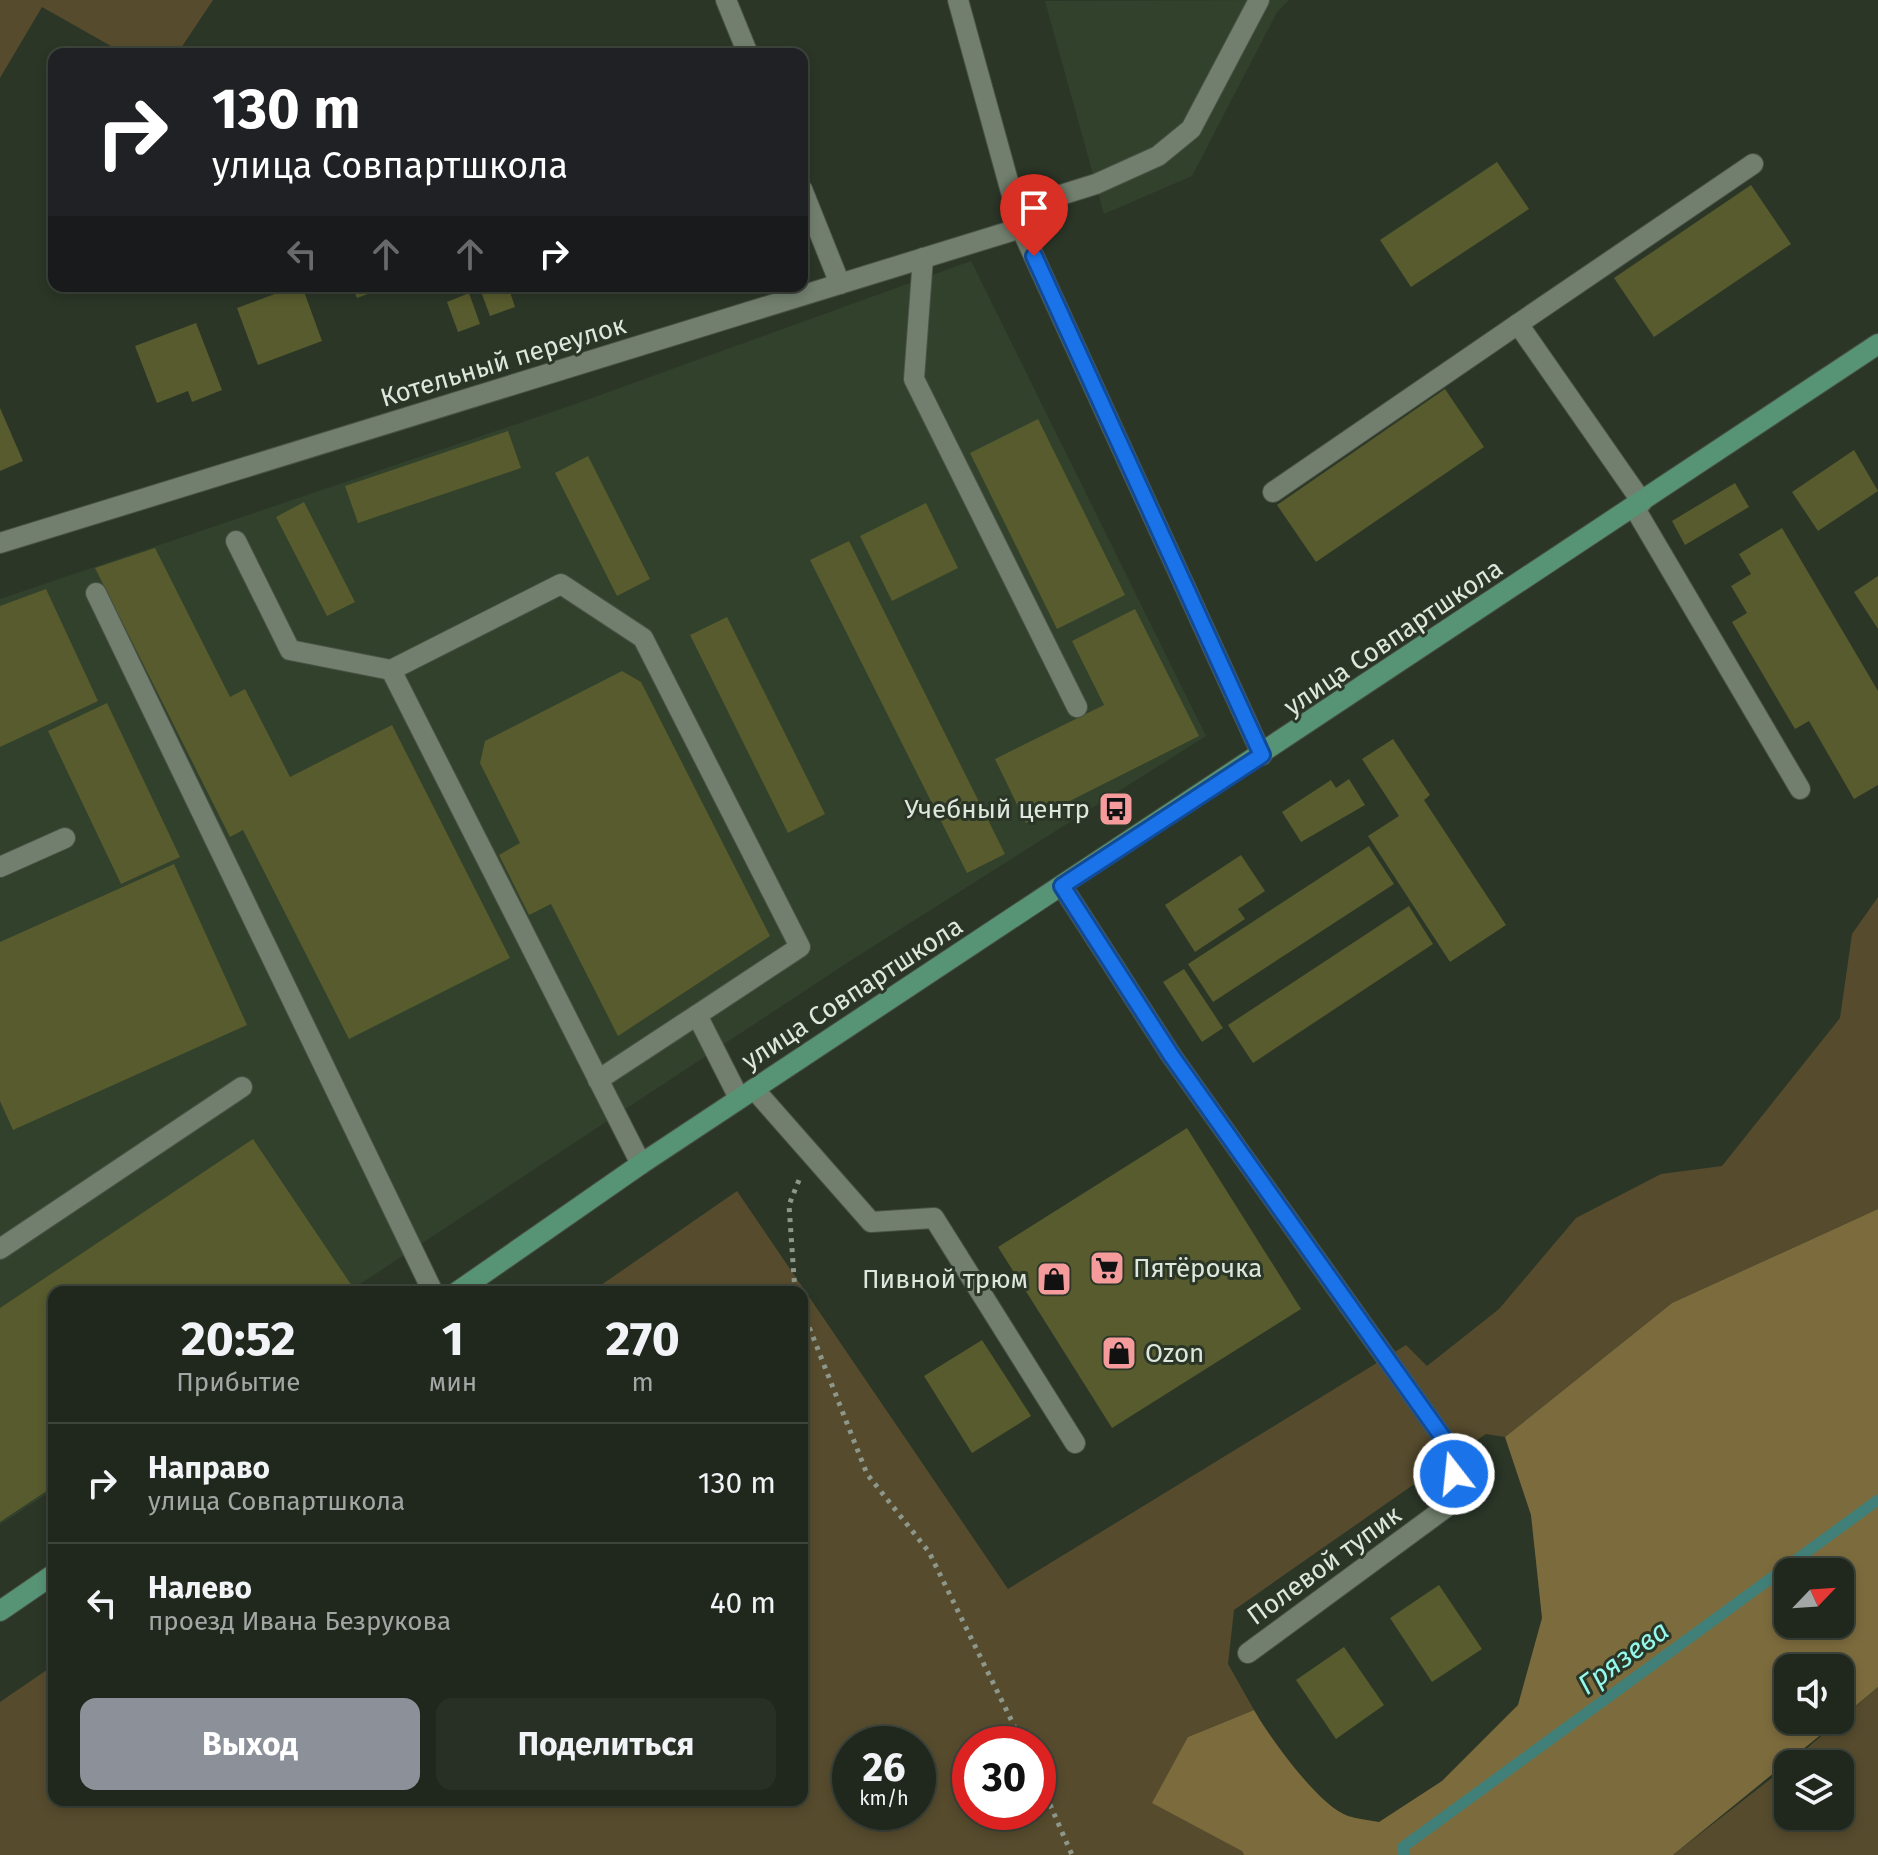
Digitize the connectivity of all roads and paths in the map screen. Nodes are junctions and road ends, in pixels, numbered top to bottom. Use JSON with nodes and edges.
{"nodes":[{"id":1,"x":726,"y":0,"type":"edge"},
{"id":2,"x":958,"y":0,"type":"edge"},
{"id":3,"x":1259,"y":0,"type":"edge"},
{"id":4,"x":746,"y":48,"type":"edge"},
{"id":5,"x":1753,"y":164,"type":"dead end"},
{"id":6,"x":808,"y":204,"type":"edge"},
{"id":7,"x":1019,"y":218,"type":"junction"},
{"id":8,"x":923,"y":258,"type":"junction"},
{"id":9,"x":840,"y":284,"type":"junction"},
{"id":10,"x":1518,"y":324,"type":"junction"},
{"id":11,"x":1878,"y":344,"type":"edge"},
{"id":12,"x":1273,"y":492,"type":"dead end"},
{"id":13,"x":1638,"y":505,"type":"junction"},
{"id":14,"x":236,"y":541,"type":"dead end"},
{"id":15,"x":0,"y":543,"type":"edge"},
{"id":16,"x":96,"y":593,"type":"dead end"},
{"id":17,"x":391,"y":670,"type":"junction"},
{"id":18,"x":1077,"y":707,"type":"dead end"},
{"id":19,"x":1262,"y":755,"type":"junction"},
{"id":20,"x":1800,"y":789,"type":"dead end"},
{"id":21,"x":65,"y":838,"type":"dead end"},
{"id":22,"x":0,"y":867,"type":"edge"},
{"id":23,"x":1062,"y":886,"type":"junction"},
{"id":24,"x":697,"y":1015,"type":"junction"},
{"id":25,"x":598,"y":1080,"type":"junction"},
{"id":26,"x":242,"y":1087,"type":"dead end"},
{"id":27,"x":747,"y":1094,"type":"junction"},
{"id":28,"x":811,"y":1153,"type":"junction"},
{"id":29,"x":641,"y":1164,"type":"junction"},
{"id":30,"x":0,"y":1249,"type":"edge"},
{"id":31,"x":430,"y":1286,"type":"edge"},
{"id":32,"x":466,"y":1286,"type":"edge"},
{"id":33,"x":795,"y":1286,"type":"edge"},
{"id":34,"x":808,"y":1324,"type":"edge"},
{"id":35,"x":1075,"y":1443,"type":"dead end"},
{"id":36,"x":48,"y":1578,"type":"edge"},
{"id":37,"x":0,"y":1611,"type":"edge"},
{"id":38,"x":1248,"y":1653,"type":"dead end"},
{"id":39,"x":1014,"y":1726,"type":"edge"},
{"id":40,"x":1056,"y":1818,"type":"edge"},
{"id":41,"x":1072,"y":1855,"type":"edge"}],
"edges":[{"from":1,"to":4,"type":"street"},
{"from":2,"to":7,"type":"street"},
{"from":3,"to":7,"type":"street","name":"Котельный переулок"},
{"from":5,"to":10,"type":"street"},
{"from":6,"to":9,"type":"street"},
{"from":7,"to":8,"type":"street","name":"Котельный переулок"},
{"from":7,"to":19,"type":"street"},
{"from":8,"to":9,"type":"street","name":"Котельный переулок"},
{"from":8,"to":18,"type":"street"},
{"from":9,"to":15,"type":"street","name":"Котельный переулок"},
{"from":10,"to":12,"type":"street"},
{"from":10,"to":13,"type":"street"},
{"from":11,"to":13,"type":"street","name":"улица Совпартшкола"},
{"from":13,"to":19,"type":"street","name":"улица Совпартшкола"},
{"from":13,"to":20,"type":"street"},
{"from":14,"to":17,"type":"street"},
{"from":16,"to":31,"type":"street"},
{"from":17,"to":24,"type":"street"},
{"from":17,"to":25,"type":"street"},
{"from":19,"to":23,"type":"street","name":"улица Совпартшкола"},
{"from":21,"to":22,"type":"street"},
{"from":23,"to":27,"type":"street","name":"улица Совпартшкола"},
{"from":23,"to":38,"type":"street","name":"Полевой тупик"},
{"from":24,"to":25,"type":"street"},
{"from":24,"to":27,"type":"street"},
{"from":25,"to":29,"type":"street"},
{"from":26,"to":30,"type":"street"},
{"from":27,"to":28,"type":"street"},
{"from":27,"to":29,"type":"street","name":"улица Совпартшкола"},
{"from":28,"to":33,"type":"path"},
{"from":28,"to":35,"type":"street"},
{"from":29,"to":32,"type":"street","name":"улица Совпартшкола"},
{"from":34,"to":39,"type":"path"},
{"from":36,"to":37,"type":"street"},
{"from":40,"to":41,"type":"path"}]}
